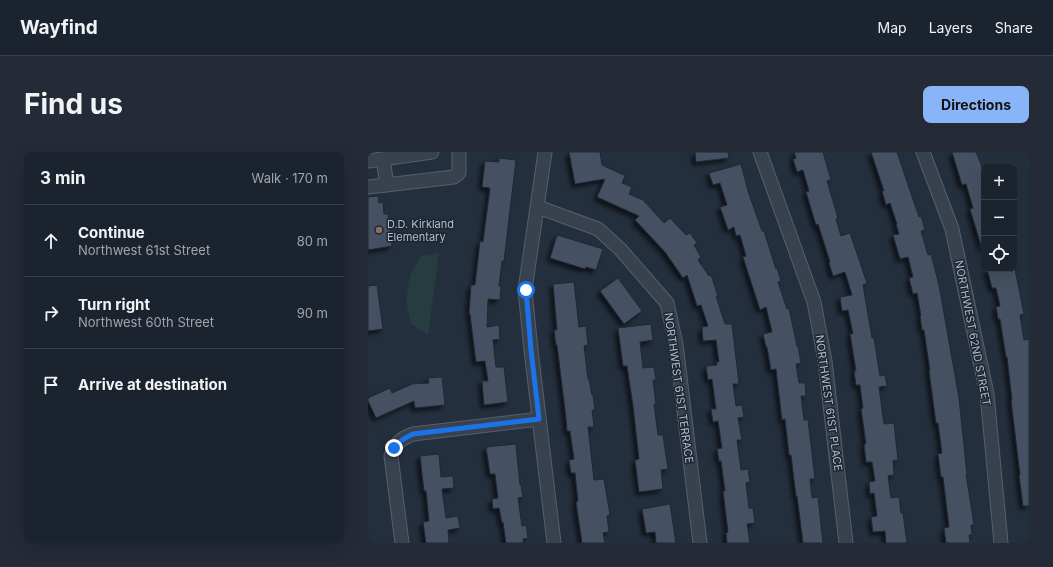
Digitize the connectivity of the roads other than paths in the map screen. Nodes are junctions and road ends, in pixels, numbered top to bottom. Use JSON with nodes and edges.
{"nodes":[{"id":1,"x":432,"y":152,"type":"edge"},
{"id":2,"x":459,"y":152,"type":"edge"},
{"id":3,"x":545,"y":152,"type":"edge"},
{"id":4,"x":760,"y":152,"type":"edge"},
{"id":5,"x":923,"y":152,"type":"edge"},
{"id":6,"x":399,"y":154,"type":"edge"},
{"id":7,"x":384,"y":159,"type":"junction"},
{"id":8,"x":368,"y":161,"type":"edge"},
{"id":9,"x":387,"y":185,"type":"junction"},
{"id":10,"x":368,"y":187,"type":"edge"},
{"id":11,"x":538,"y":206,"type":"junction"},
{"id":12,"x":539,"y":419,"type":"junction"},
{"id":13,"x":402,"y":543,"type":"edge"},
{"id":14,"x":554,"y":543,"type":"edge"},
{"id":15,"x":700,"y":543,"type":"edge"},
{"id":16,"x":846,"y":543,"type":"edge"},
{"id":17,"x":1001,"y":543,"type":"edge"}],
"edges":[{"from":1,"to":6,"type":"street"},
{"from":2,"to":9,"type":"street"},
{"from":3,"to":11,"type":"street"},
{"from":4,"to":16,"type":"street","name":"NORTHWEST 61ST PLACE"},
{"from":5,"to":17,"type":"street","name":"NORTHWEST 62ND STREET"},
{"from":6,"to":7,"type":"street"},
{"from":7,"to":8,"type":"street"},
{"from":7,"to":9,"type":"street"},
{"from":9,"to":10,"type":"street"},
{"from":11,"to":12,"type":"street"},
{"from":11,"to":15,"type":"street","name":"NORTHWEST 61ST TERRACE"},
{"from":12,"to":13,"type":"street"},
{"from":12,"to":14,"type":"street"}]}
